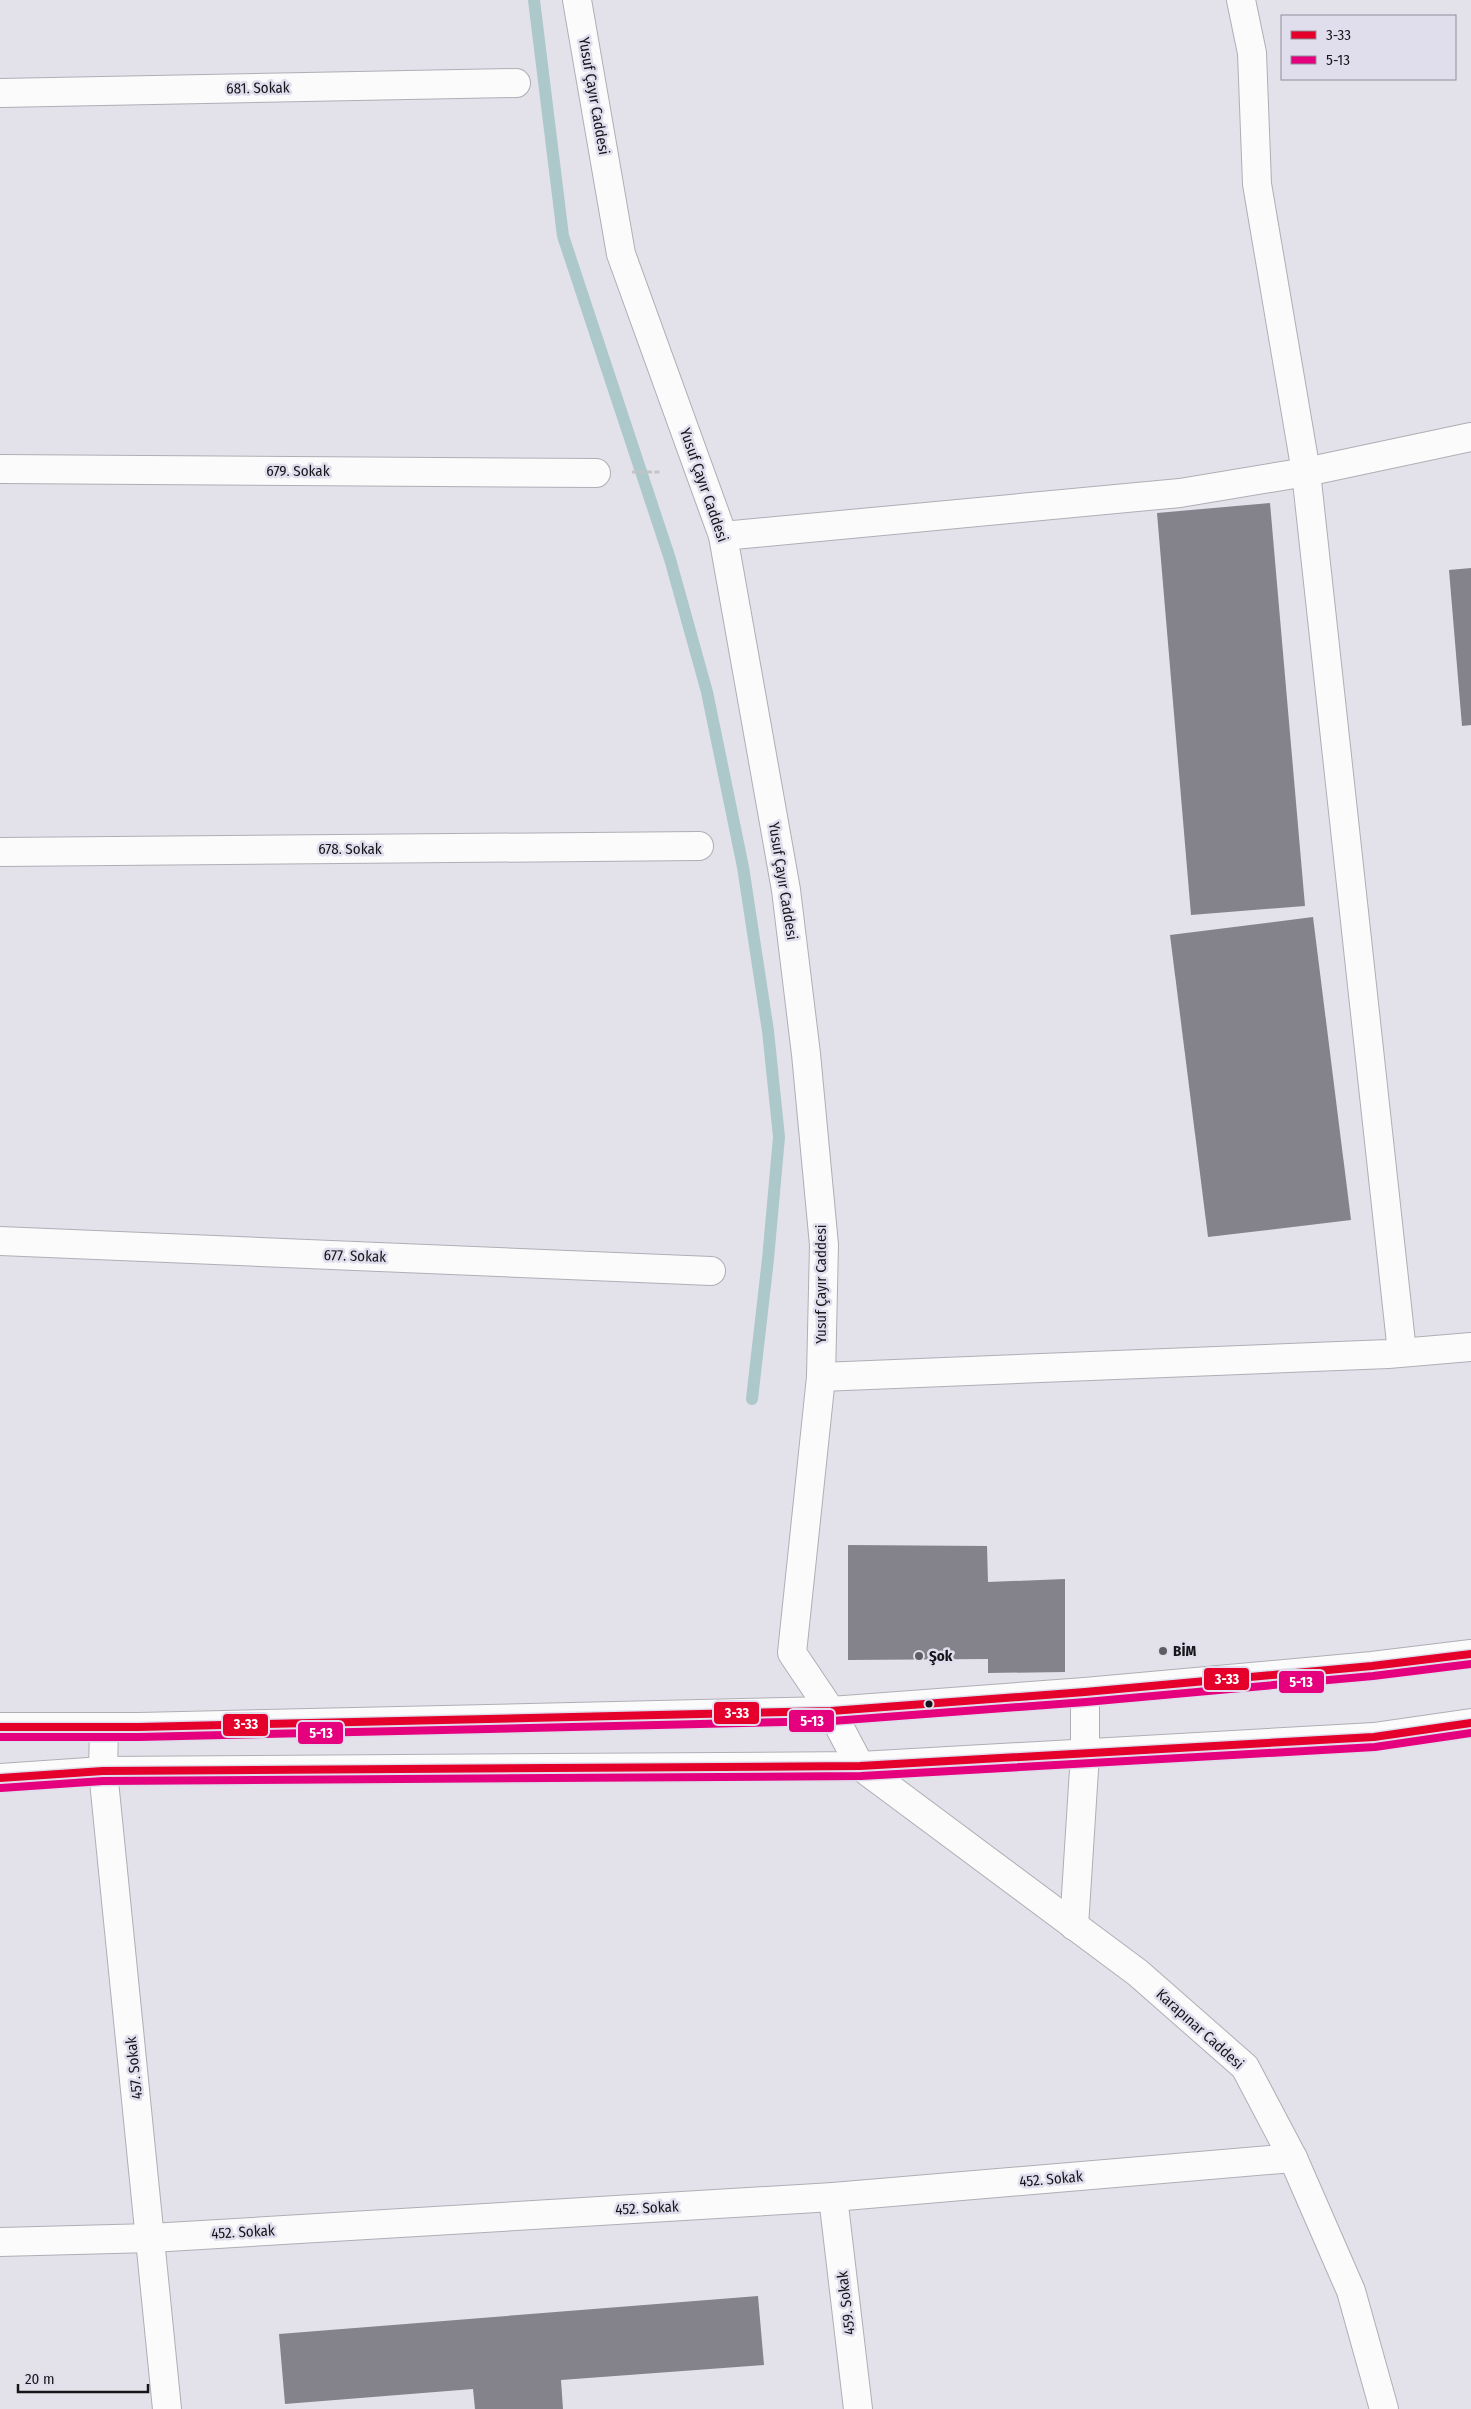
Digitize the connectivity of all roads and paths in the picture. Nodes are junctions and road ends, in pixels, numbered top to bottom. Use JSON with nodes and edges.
{"nodes":[{"id":1,"x":577,"y":0,"type":"edge"},
{"id":2,"x":1241,"y":0,"type":"edge"},
{"id":3,"x":516,"y":83,"type":"dead end"},
{"id":4,"x":0,"y":92,"type":"edge"},
{"id":5,"x":1471,"y":437,"type":"edge"},
{"id":6,"x":0,"y":469,"type":"edge"},
{"id":7,"x":663,"y":472,"type":"dead end"},
{"id":8,"x":1306,"y":472,"type":"junction"},
{"id":9,"x":596,"y":473,"type":"dead end"},
{"id":10,"x":628,"y":473,"type":"dead end"},
{"id":11,"x":723,"y":536,"type":"junction"},
{"id":12,"x":699,"y":846,"type":"dead end"},
{"id":13,"x":0,"y":852,"type":"edge"},
{"id":14,"x":0,"y":1241,"type":"edge"},
{"id":15,"x":711,"y":1271,"type":"dead end"},
{"id":16,"x":1471,"y":1347,"type":"edge"},
{"id":17,"x":1402,"y":1352,"type":"junction"},
{"id":18,"x":821,"y":1377,"type":"junction"},
{"id":19,"x":1471,"y":1654,"type":"edge"},
{"id":20,"x":1085,"y":1692,"type":"junction"},
{"id":21,"x":831,"y":1711,"type":"junction"},
{"id":22,"x":1471,"y":1723,"type":"edge"},
{"id":23,"x":0,"y":1727,"type":"edge"},
{"id":24,"x":104,"y":1727,"type":"junction"},
{"id":25,"x":1085,"y":1754,"type":"junction"},
{"id":26,"x":860,"y":1766,"type":"junction"},
{"id":27,"x":103,"y":1771,"type":"junction"},
{"id":28,"x":0,"y":1778,"type":"edge"},
{"id":29,"x":1074,"y":1926,"type":"junction"},
{"id":30,"x":1293,"y":2158,"type":"junction"},
{"id":31,"x":833,"y":2197,"type":"junction"},
{"id":32,"x":151,"y":2238,"type":"junction"},
{"id":33,"x":0,"y":2242,"type":"edge"},
{"id":34,"x":167,"y":2409,"type":"edge"},
{"id":35,"x":858,"y":2409,"type":"edge"},
{"id":36,"x":1384,"y":2409,"type":"edge"}],
"edges":[{"from":1,"to":11,"type":"street","name":"Yusuf Çayır Caddesi"},
{"from":2,"to":8,"type":"street"},
{"from":3,"to":4,"type":"street","name":"681. Sokak"},
{"from":5,"to":8,"type":"street"},
{"from":6,"to":9,"type":"street","name":"679. Sokak"},
{"from":7,"to":10,"type":"path"},
{"from":8,"to":11,"type":"street"},
{"from":8,"to":17,"type":"street"},
{"from":11,"to":18,"type":"street","name":"Yusuf Çayır Caddesi"},
{"from":12,"to":13,"type":"street","name":"678. Sokak"},
{"from":14,"to":15,"type":"street","name":"677. Sokak"},
{"from":16,"to":17,"type":"street"},
{"from":17,"to":18,"type":"street"},
{"from":18,"to":21,"type":"street","name":"Yusuf Çayır Caddesi"},
{"from":19,"to":20,"type":"street"},
{"from":20,"to":21,"type":"street"},
{"from":20,"to":25,"type":"street"},
{"from":21,"to":24,"type":"street"},
{"from":21,"to":26,"type":"street","name":"Yusuf Çayır Caddesi"},
{"from":22,"to":25,"type":"street"},
{"from":23,"to":24,"type":"street"},
{"from":24,"to":27,"type":"street","name":"457. Sokak"},
{"from":25,"to":26,"type":"street"},
{"from":25,"to":29,"type":"street"},
{"from":26,"to":27,"type":"street"},
{"from":26,"to":29,"type":"street","name":"Karapınar Caddesi"},
{"from":27,"to":28,"type":"street"},
{"from":27,"to":32,"type":"street","name":"457. Sokak"},
{"from":29,"to":30,"type":"street","name":"Karapınar Caddesi"},
{"from":30,"to":31,"type":"street","name":"452. Sokak"},
{"from":30,"to":36,"type":"street","name":"Karapınar Caddesi"},
{"from":31,"to":32,"type":"street","name":"452. Sokak"},
{"from":31,"to":35,"type":"street","name":"459. Sokak"},
{"from":32,"to":33,"type":"street","name":"452. Sokak"},
{"from":32,"to":34,"type":"street","name":"457. Sokak"}]}
